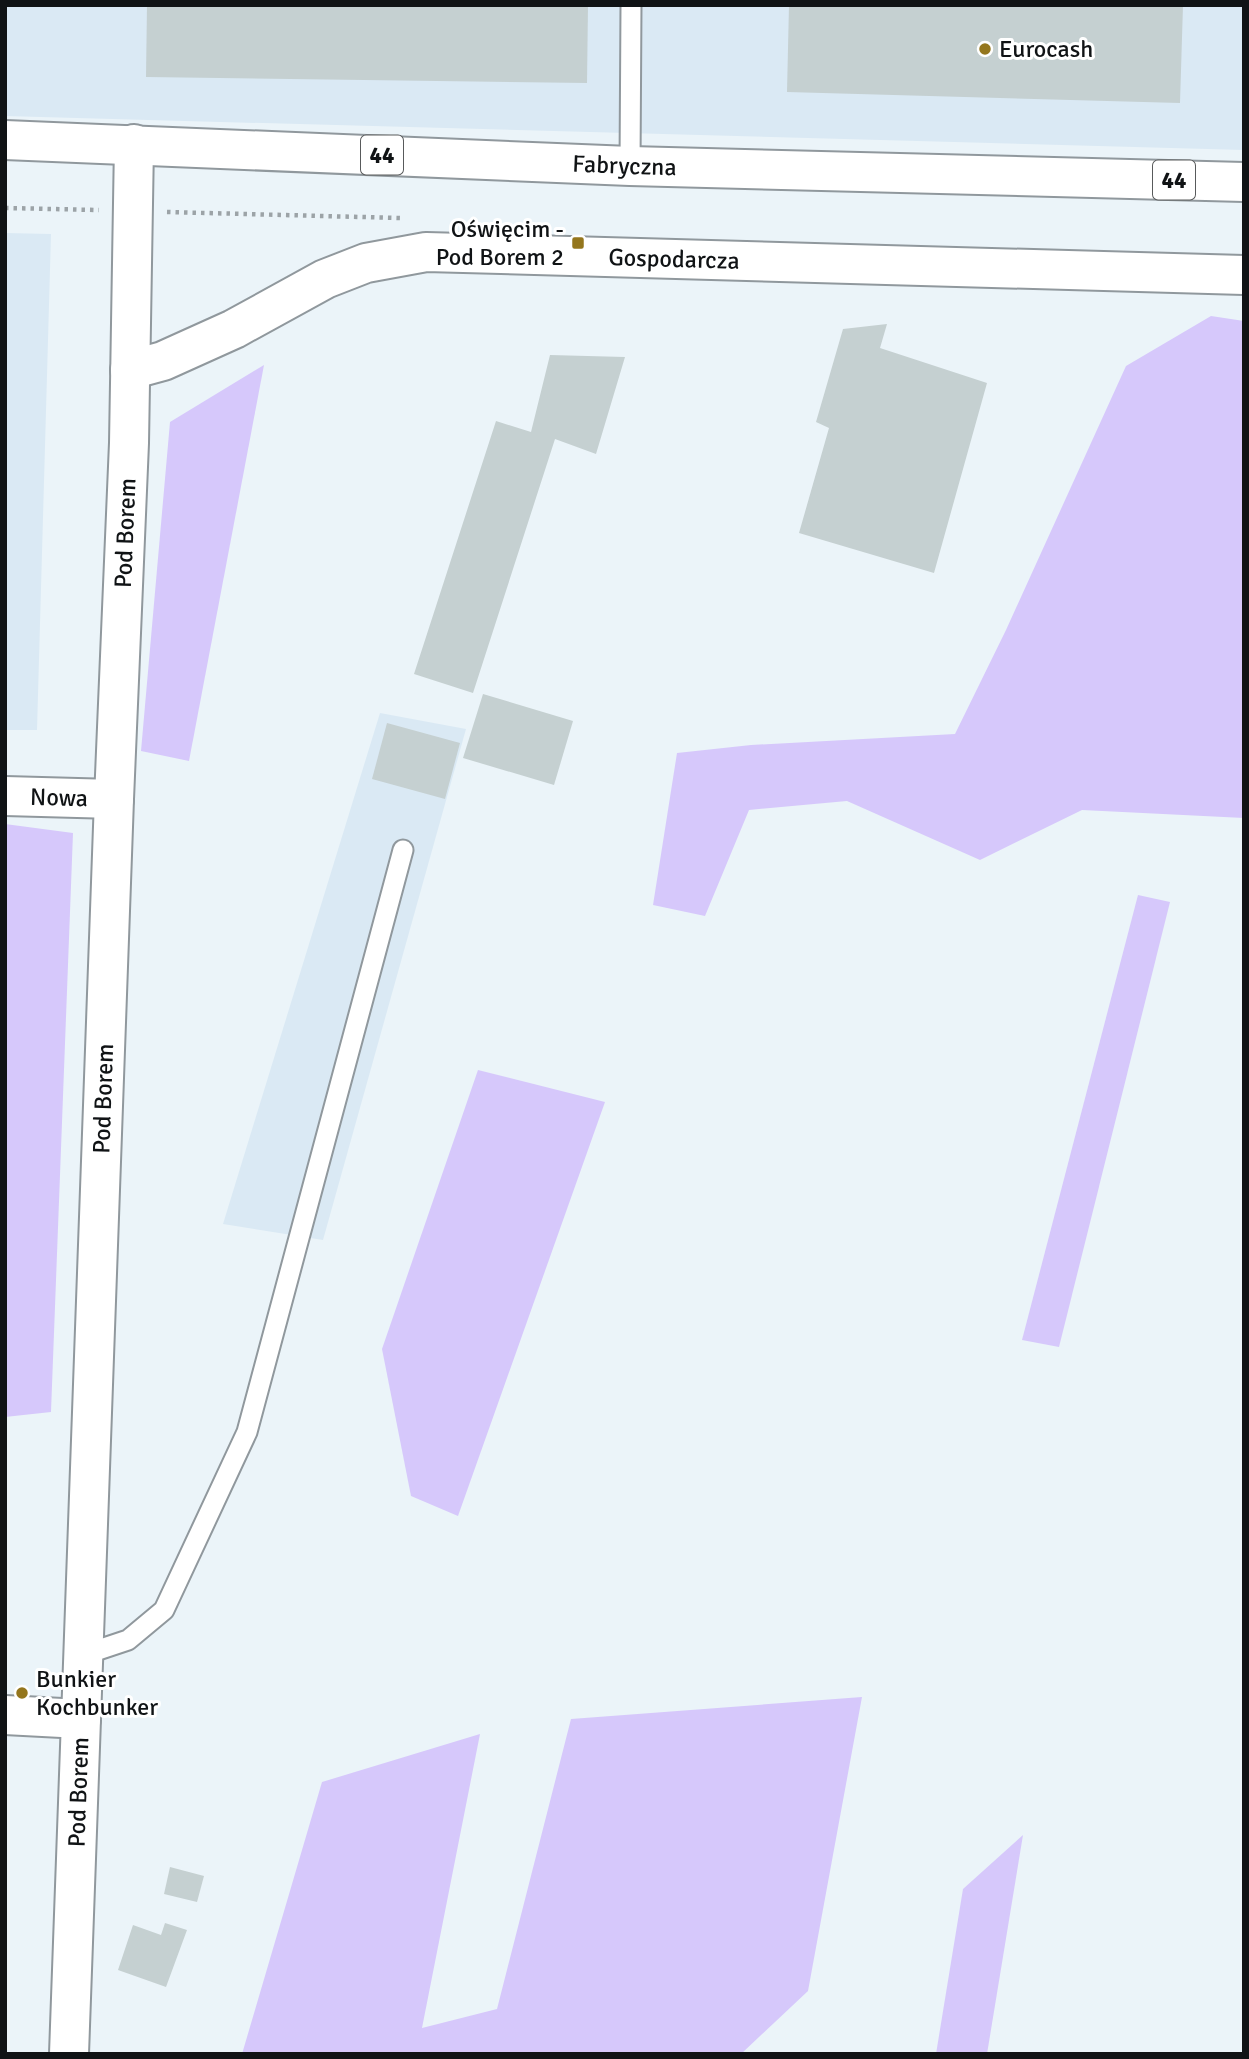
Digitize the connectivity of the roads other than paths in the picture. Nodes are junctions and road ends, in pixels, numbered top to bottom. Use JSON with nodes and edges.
{"nodes":[{"id":1,"x":631,"y":5,"type":"edge"},
{"id":2,"x":5,"y":140,"type":"edge"},
{"id":3,"x":134,"y":144,"type":"junction"},
{"id":4,"x":630,"y":166,"type":"junction"},
{"id":5,"x":1244,"y":182,"type":"edge"},
{"id":6,"x":1244,"y":275,"type":"edge"},
{"id":7,"x":130,"y":370,"type":"junction"},
{"id":8,"x":5,"y":796,"type":"edge"},
{"id":9,"x":114,"y":799,"type":"junction"},
{"id":10,"x":402,"y":850,"type":"dead end"},
{"id":11,"x":83,"y":1655,"type":"junction"},
{"id":12,"x":5,"y":1715,"type":"edge"},
{"id":13,"x":81,"y":1719,"type":"junction"},
{"id":14,"x":69,"y":2054,"type":"edge"}],
"edges":[{"from":1,"to":4,"type":"lane"},
{"from":2,"to":3,"type":"street","name":"Fabryczna","number":"44"},
{"from":3,"to":4,"type":"street","name":"Fabryczna","number":"44"},
{"from":3,"to":7,"type":"street","name":"Pod Borem"},
{"from":4,"to":5,"type":"street","name":"Fabryczna","number":"44"},
{"from":6,"to":7,"type":"street","name":"Gospodarcza"},
{"from":7,"to":9,"type":"street","name":"Pod Borem"},
{"from":8,"to":9,"type":"street","name":"Nowa"},
{"from":9,"to":11,"type":"street","name":"Pod Borem"},
{"from":10,"to":11,"type":"lane"},
{"from":11,"to":13,"type":"street","name":"Pod Borem"},
{"from":12,"to":13,"type":"street"},
{"from":13,"to":14,"type":"street","name":"Pod Borem"}]}
